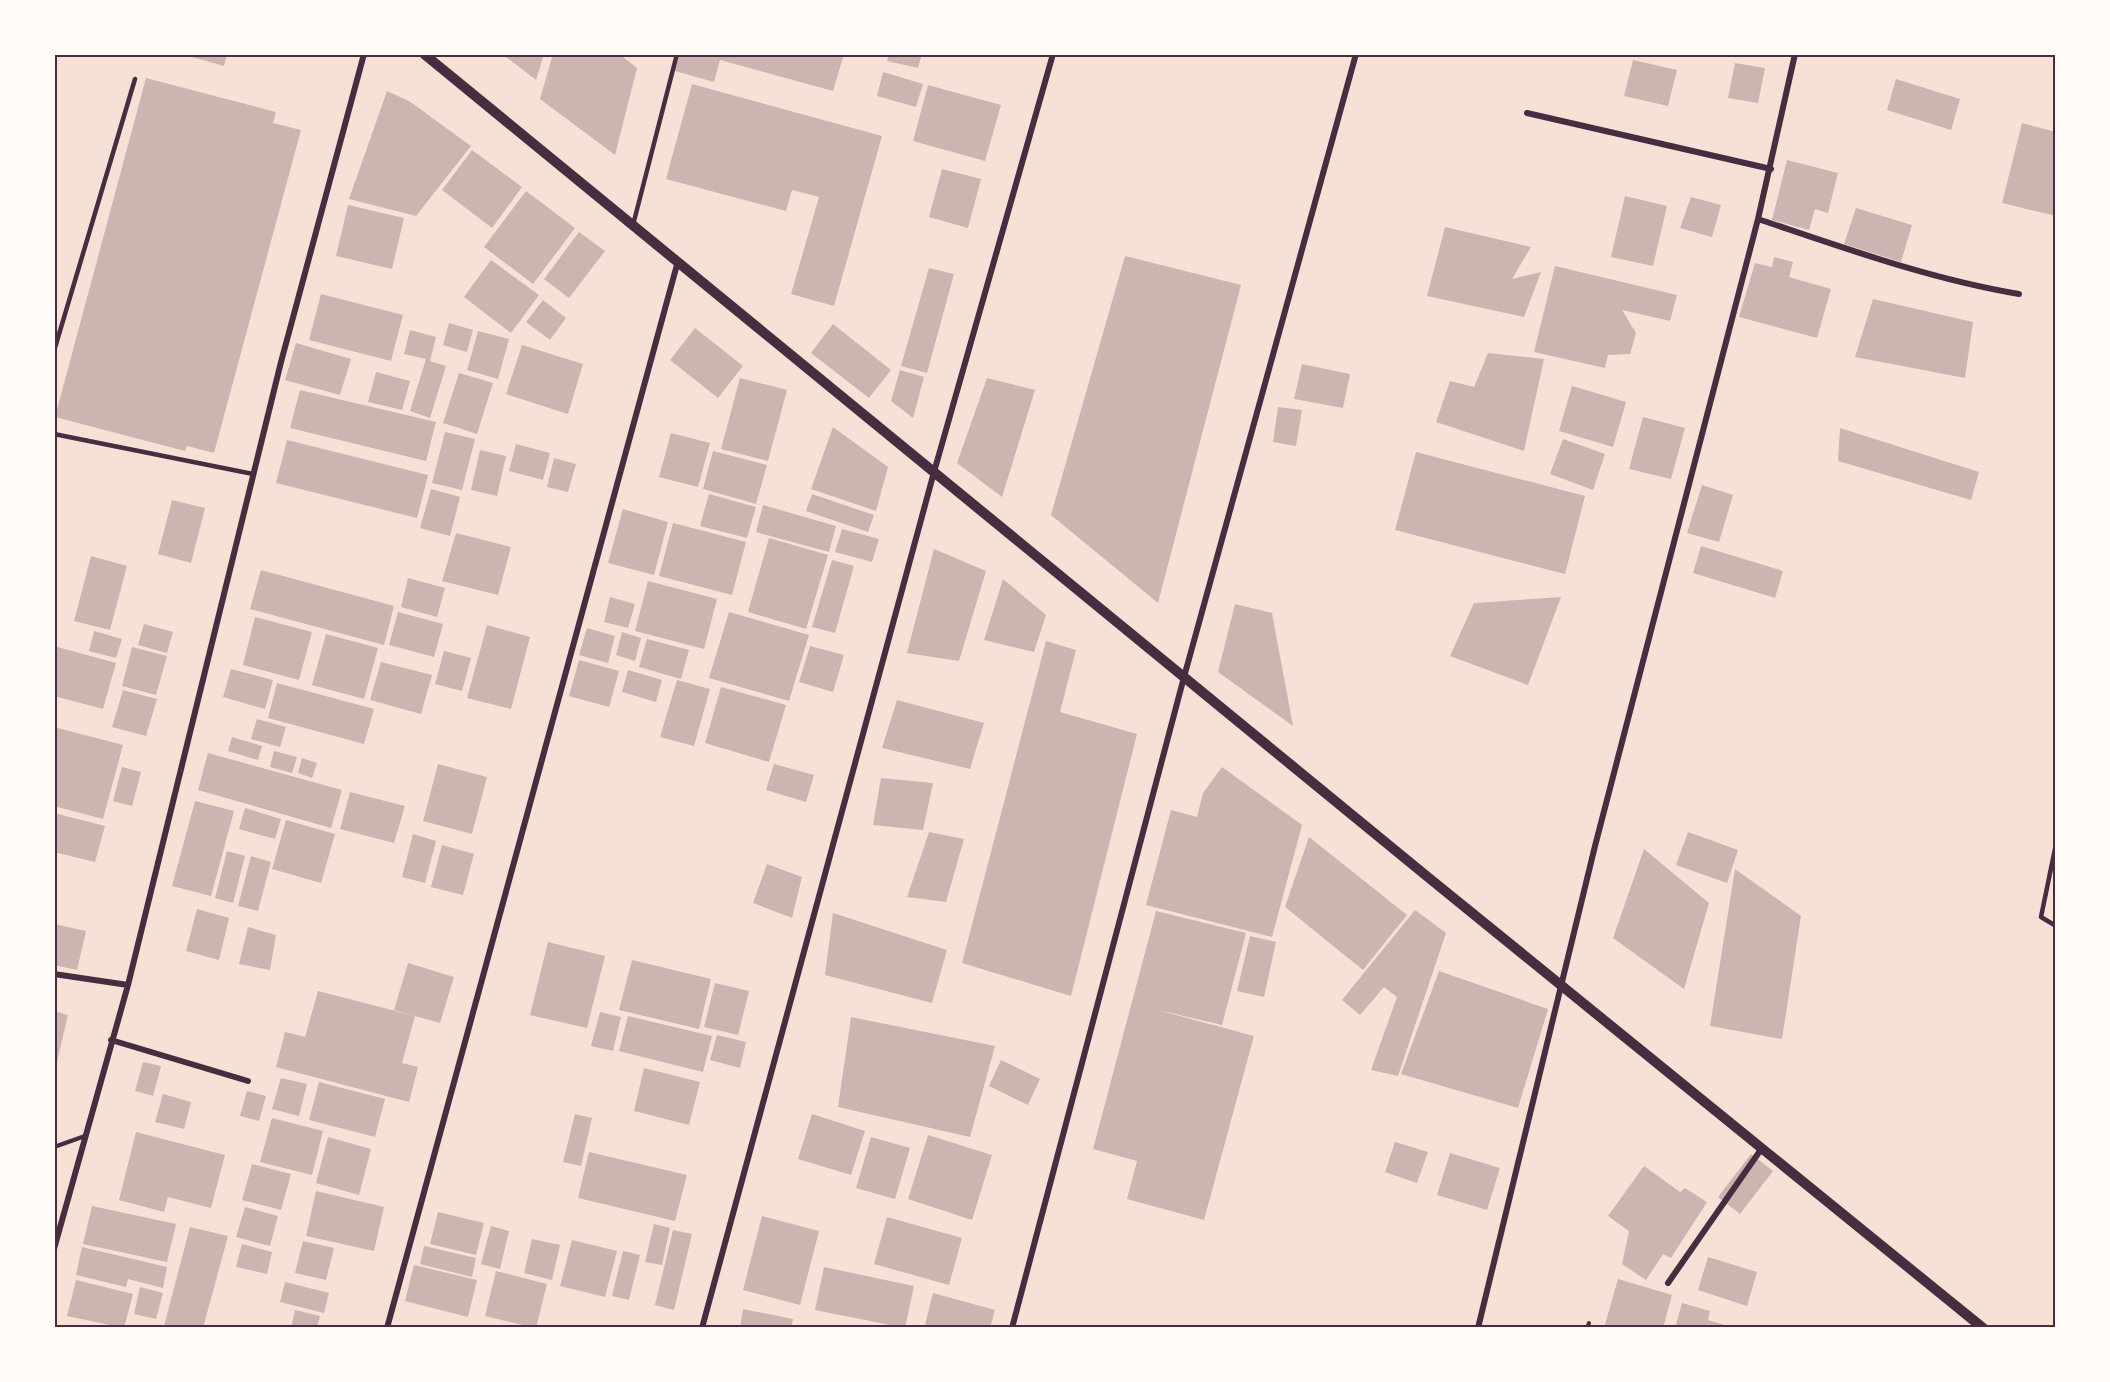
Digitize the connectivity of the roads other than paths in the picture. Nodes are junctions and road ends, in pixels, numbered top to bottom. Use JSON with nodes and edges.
{"nodes":[{"id":1,"x":364,"y":54,"type":"edge"},
{"id":2,"x":424,"y":54,"type":"edge"},
{"id":3,"x":677,"y":54,"type":"edge"},
{"id":4,"x":1053,"y":54,"type":"edge"},
{"id":5,"x":1356,"y":54,"type":"edge"},
{"id":6,"x":1795,"y":54,"type":"edge"},
{"id":7,"x":135,"y":79,"type":"dead end"},
{"id":8,"x":1527,"y":113,"type":"dead end"},
{"id":9,"x":1771,"y":169,"type":"junction"},
{"id":10,"x":1758,"y":219,"type":"junction"},
{"id":11,"x":633,"y":225,"type":"junction"},
{"id":12,"x":678,"y":261,"type":"junction"},
{"id":13,"x":2019,"y":294,"type":"dead end"},
{"id":14,"x":54,"y":351,"type":"edge"},
{"id":15,"x":54,"y":434,"type":"edge"},
{"id":16,"x":934,"y":472,"type":"junction"},
{"id":17,"x":253,"y":474,"type":"junction"},
{"id":18,"x":1184,"y":676,"type":"junction"},
{"id":19,"x":2056,"y":844,"type":"edge"},
{"id":20,"x":2056,"y":926,"type":"edge"},
{"id":21,"x":54,"y":974,"type":"edge"},
{"id":22,"x":1563,"y":984,"type":"junction"},
{"id":23,"x":128,"y":985,"type":"junction"},
{"id":24,"x":111,"y":1040,"type":"junction"},
{"id":25,"x":248,"y":1081,"type":"dead end"},
{"id":26,"x":85,"y":1136,"type":"junction"},
{"id":27,"x":54,"y":1147,"type":"edge"},
{"id":28,"x":1762,"y":1148,"type":"junction"},
{"id":29,"x":54,"y":1250,"type":"edge"},
{"id":30,"x":1668,"y":1283,"type":"dead end"},
{"id":31,"x":387,"y":1328,"type":"edge"},
{"id":32,"x":702,"y":1328,"type":"edge"},
{"id":33,"x":1012,"y":1328,"type":"edge"},
{"id":34,"x":1478,"y":1328,"type":"edge"},
{"id":35,"x":1983,"y":1328,"type":"edge"}],
"edges":[{"from":1,"to":17,"type":"street"},
{"from":2,"to":11,"type":"street"},
{"from":3,"to":11,"type":"lane"},
{"from":4,"to":16,"type":"street"},
{"from":5,"to":18,"type":"street"},
{"from":6,"to":9,"type":"street"},
{"from":7,"to":14,"type":"lane"},
{"from":8,"to":9,"type":"street"},
{"from":9,"to":10,"type":"street"},
{"from":10,"to":13,"type":"street"},
{"from":10,"to":22,"type":"street"},
{"from":11,"to":12,"type":"street"},
{"from":12,"to":16,"type":"street"},
{"from":12,"to":31,"type":"street"},
{"from":15,"to":17,"type":"lane"},
{"from":16,"to":18,"type":"street"},
{"from":16,"to":32,"type":"street"},
{"from":17,"to":23,"type":"street"},
{"from":18,"to":22,"type":"street"},
{"from":18,"to":33,"type":"street"},
{"from":19,"to":20,"type":"lane"},
{"from":21,"to":23,"type":"street"},
{"from":22,"to":28,"type":"street"},
{"from":22,"to":34,"type":"street"},
{"from":23,"to":24,"type":"street"},
{"from":24,"to":25,"type":"street"},
{"from":24,"to":26,"type":"street"},
{"from":26,"to":27,"type":"lane"},
{"from":26,"to":29,"type":"street"},
{"from":28,"to":30,"type":"street"},
{"from":28,"to":35,"type":"street"}]}
